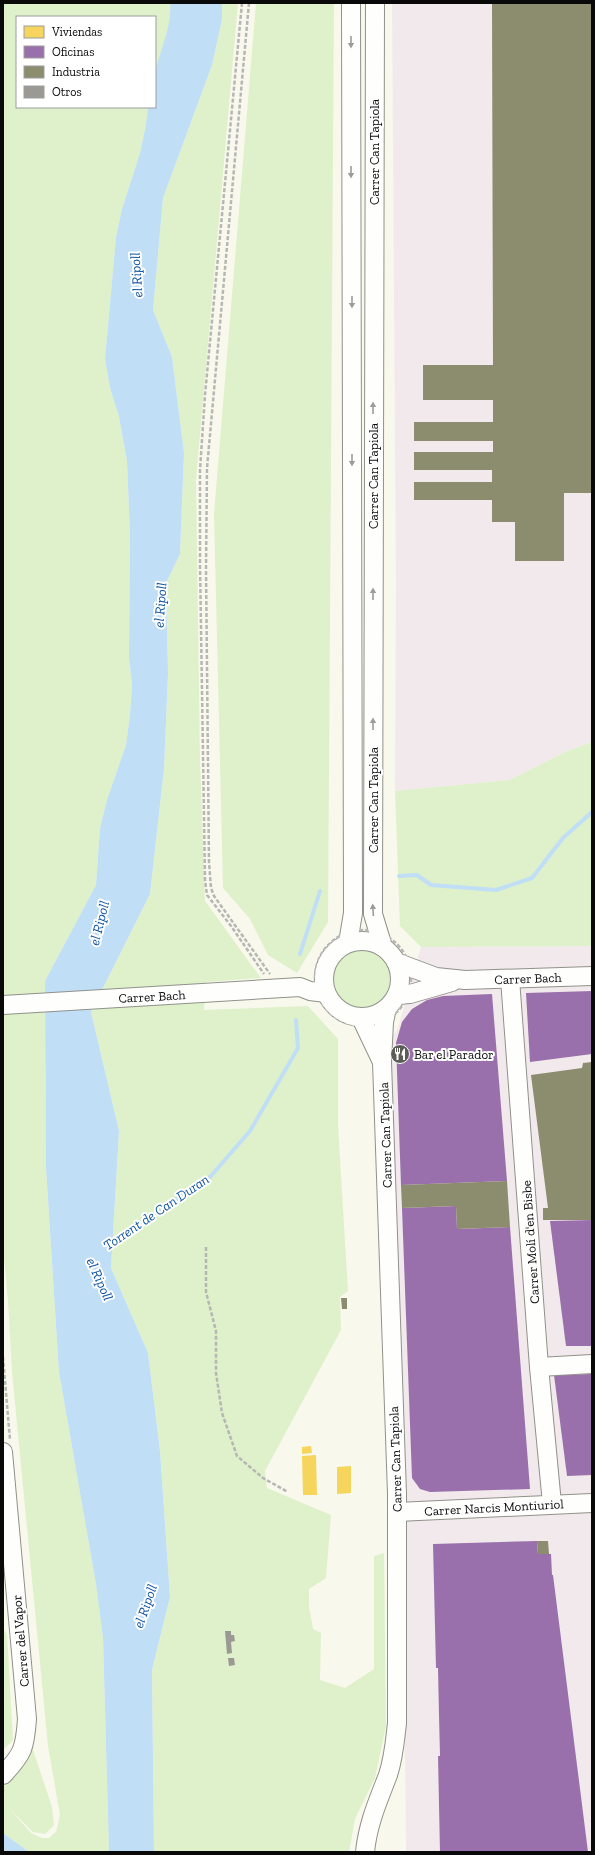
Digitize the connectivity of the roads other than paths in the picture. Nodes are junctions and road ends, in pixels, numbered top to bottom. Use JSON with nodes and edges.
{"nodes":[{"id":1,"x":351,"y":3,"type":"edge"},
{"id":2,"x":375,"y":3,"type":"edge"},
{"id":3,"x":349,"y":937,"type":"junction"},
{"id":4,"x":381,"y":940,"type":"junction"},
{"id":5,"x":404,"y":965,"type":"junction"},
{"id":6,"x":592,"y":976,"type":"edge"},
{"id":7,"x":465,"y":980,"type":"junction"},
{"id":8,"x":510,"y":980,"type":"junction"},
{"id":9,"x":316,"y":984,"type":"junction"},
{"id":10,"x":3,"y":1005,"type":"edge"},
{"id":11,"x":394,"y":1005,"type":"junction"},
{"id":12,"x":363,"y":1022,"type":"junction"},
{"id":13,"x":382,"y":1062,"type":"junction"},
{"id":14,"x":592,"y":1364,"type":"edge"},
{"id":15,"x":539,"y":1367,"type":"junction"},
{"id":16,"x":3,"y":1452,"type":"edge"},
{"id":17,"x":592,"y":1503,"type":"edge"},
{"id":18,"x":552,"y":1504,"type":"junction"},
{"id":19,"x":397,"y":1512,"type":"junction"},
{"id":20,"x":13,"y":1571,"type":"junction"},
{"id":21,"x":3,"y":1586,"type":"edge"},
{"id":22,"x":10,"y":1614,"type":"edge"},
{"id":23,"x":3,"y":1775,"type":"edge"},
{"id":24,"x":365,"y":1852,"type":"edge"}],
"edges":[{"from":1,"to":3,"type":"street","name":"Carrer Can Tapiola","one_way":true},
{"from":4,"to":2,"type":"street","name":"Carrer Can Tapiola","one_way":true},
{"from":3,"to":4,"type":"street"},
{"from":3,"to":9,"type":"street"},
{"from":4,"to":5,"type":"street"},
{"from":5,"to":7,"type":"street","name":"Carrer Bach"},
{"from":5,"to":11,"type":"street"},
{"from":6,"to":8,"type":"street","name":"Carrer Bach"},
{"from":7,"to":8,"type":"street","name":"Carrer Bach"},
{"from":7,"to":11,"type":"street","name":"Carrer Bach"},
{"from":8,"to":15,"type":"street","name":"Carrer Molí d'en Bisbe"},
{"from":9,"to":10,"type":"street","name":"Carrer Bach"},
{"from":9,"to":12,"type":"street"},
{"from":11,"to":12,"type":"street"},
{"from":11,"to":13,"type":"street","name":"Carrer Can Tapiola"},
{"from":12,"to":13,"type":"street","name":"Carrer Can Tapiola"},
{"from":13,"to":19,"type":"street","name":"Carrer Can Tapiola"},
{"from":14,"to":15,"type":"street"},
{"from":15,"to":18,"type":"street","name":"Carrer Molí d'en Bisbe"},
{"from":16,"to":20,"type":"street","name":"Carrer del Vapor"},
{"from":17,"to":18,"type":"street","name":"Carrer Narcis Montiuriol"},
{"from":18,"to":19,"type":"street","name":"Carrer Narcis Montiuriol"},
{"from":19,"to":24,"type":"street","name":"Carrer Can Tapiola"},
{"from":20,"to":21,"type":"street"},
{"from":20,"to":22,"type":"street","name":"Carrer del Vapor"},
{"from":22,"to":23,"type":"street","name":"Carrer del Vapor"}]}
